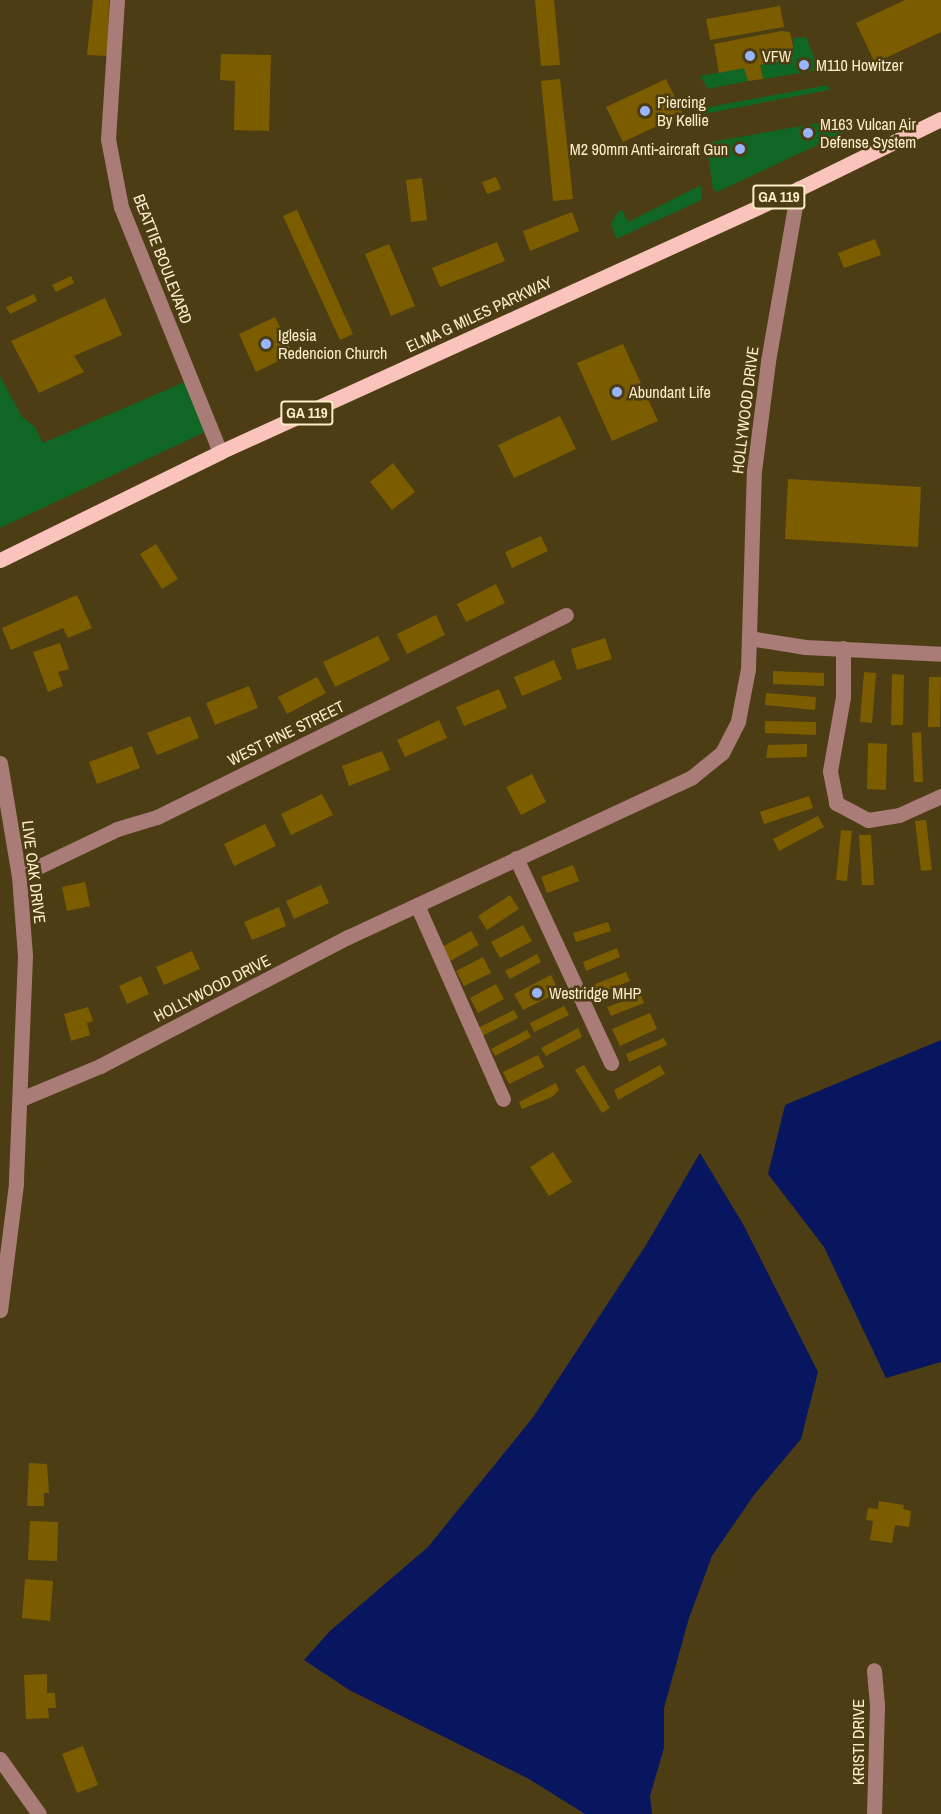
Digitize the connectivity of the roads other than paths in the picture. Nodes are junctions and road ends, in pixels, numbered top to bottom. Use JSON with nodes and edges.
{"nodes":[{"id":1,"x":117,"y":0,"type":"edge"},
{"id":2,"x":941,"y":119,"type":"edge"},
{"id":3,"x":798,"y":189,"type":"junction"},
{"id":4,"x":220,"y":452,"type":"junction"},
{"id":5,"x":0,"y":560,"type":"edge"},
{"id":6,"x":566,"y":615,"type":"dead end"},
{"id":7,"x":749,"y":638,"type":"junction"},
{"id":8,"x":843,"y":648,"type":"junction"},
{"id":9,"x":941,"y":654,"type":"edge"},
{"id":10,"x":0,"y":763,"type":"edge"},
{"id":11,"x":941,"y":796,"type":"edge"},
{"id":12,"x":516,"y":858,"type":"junction"},
{"id":13,"x":19,"y":876,"type":"junction"},
{"id":14,"x":417,"y":904,"type":"junction"},
{"id":15,"x":611,"y":1064,"type":"dead end"},
{"id":16,"x":21,"y":1099,"type":"junction"},
{"id":17,"x":503,"y":1099,"type":"dead end"},
{"id":18,"x":0,"y":1310,"type":"edge"},
{"id":19,"x":874,"y":1670,"type":"dead end"},
{"id":20,"x":0,"y":1759,"type":"edge"},
{"id":21,"x":39,"y":1814,"type":"edge"},
{"id":22,"x":874,"y":1814,"type":"edge"}],
"edges":[{"from":1,"to":4,"type":"street","name":"BEATTIE BOULEVARD"},
{"from":2,"to":3,"type":"main road","name":"ELMA G MILES PARKWAY","number":"GA 119"},
{"from":3,"to":4,"type":"main road","name":"ELMA G MILES PARKWAY","number":"GA 119"},
{"from":3,"to":7,"type":"street","name":"HOLLYWOOD DRIVE"},
{"from":4,"to":5,"type":"main road","name":"ELMA G MILES PARKWAY","number":"GA 119"},
{"from":6,"to":13,"type":"street","name":"WEST PINE STREET"},
{"from":7,"to":8,"type":"street"},
{"from":7,"to":12,"type":"street","name":"HOLLYWOOD DRIVE"},
{"from":8,"to":9,"type":"street"},
{"from":8,"to":11,"type":"street"},
{"from":10,"to":13,"type":"street","name":"LIVE OAK DRIVE"},
{"from":12,"to":14,"type":"street","name":"HOLLYWOOD DRIVE"},
{"from":12,"to":15,"type":"street"},
{"from":13,"to":16,"type":"street","name":"LIVE OAK DRIVE"},
{"from":14,"to":16,"type":"street","name":"HOLLYWOOD DRIVE"},
{"from":14,"to":17,"type":"street"},
{"from":16,"to":18,"type":"street","name":"LIVE OAK DRIVE"},
{"from":19,"to":22,"type":"street","name":"KRISTI DRIVE"},
{"from":20,"to":21,"type":"street"}]}
